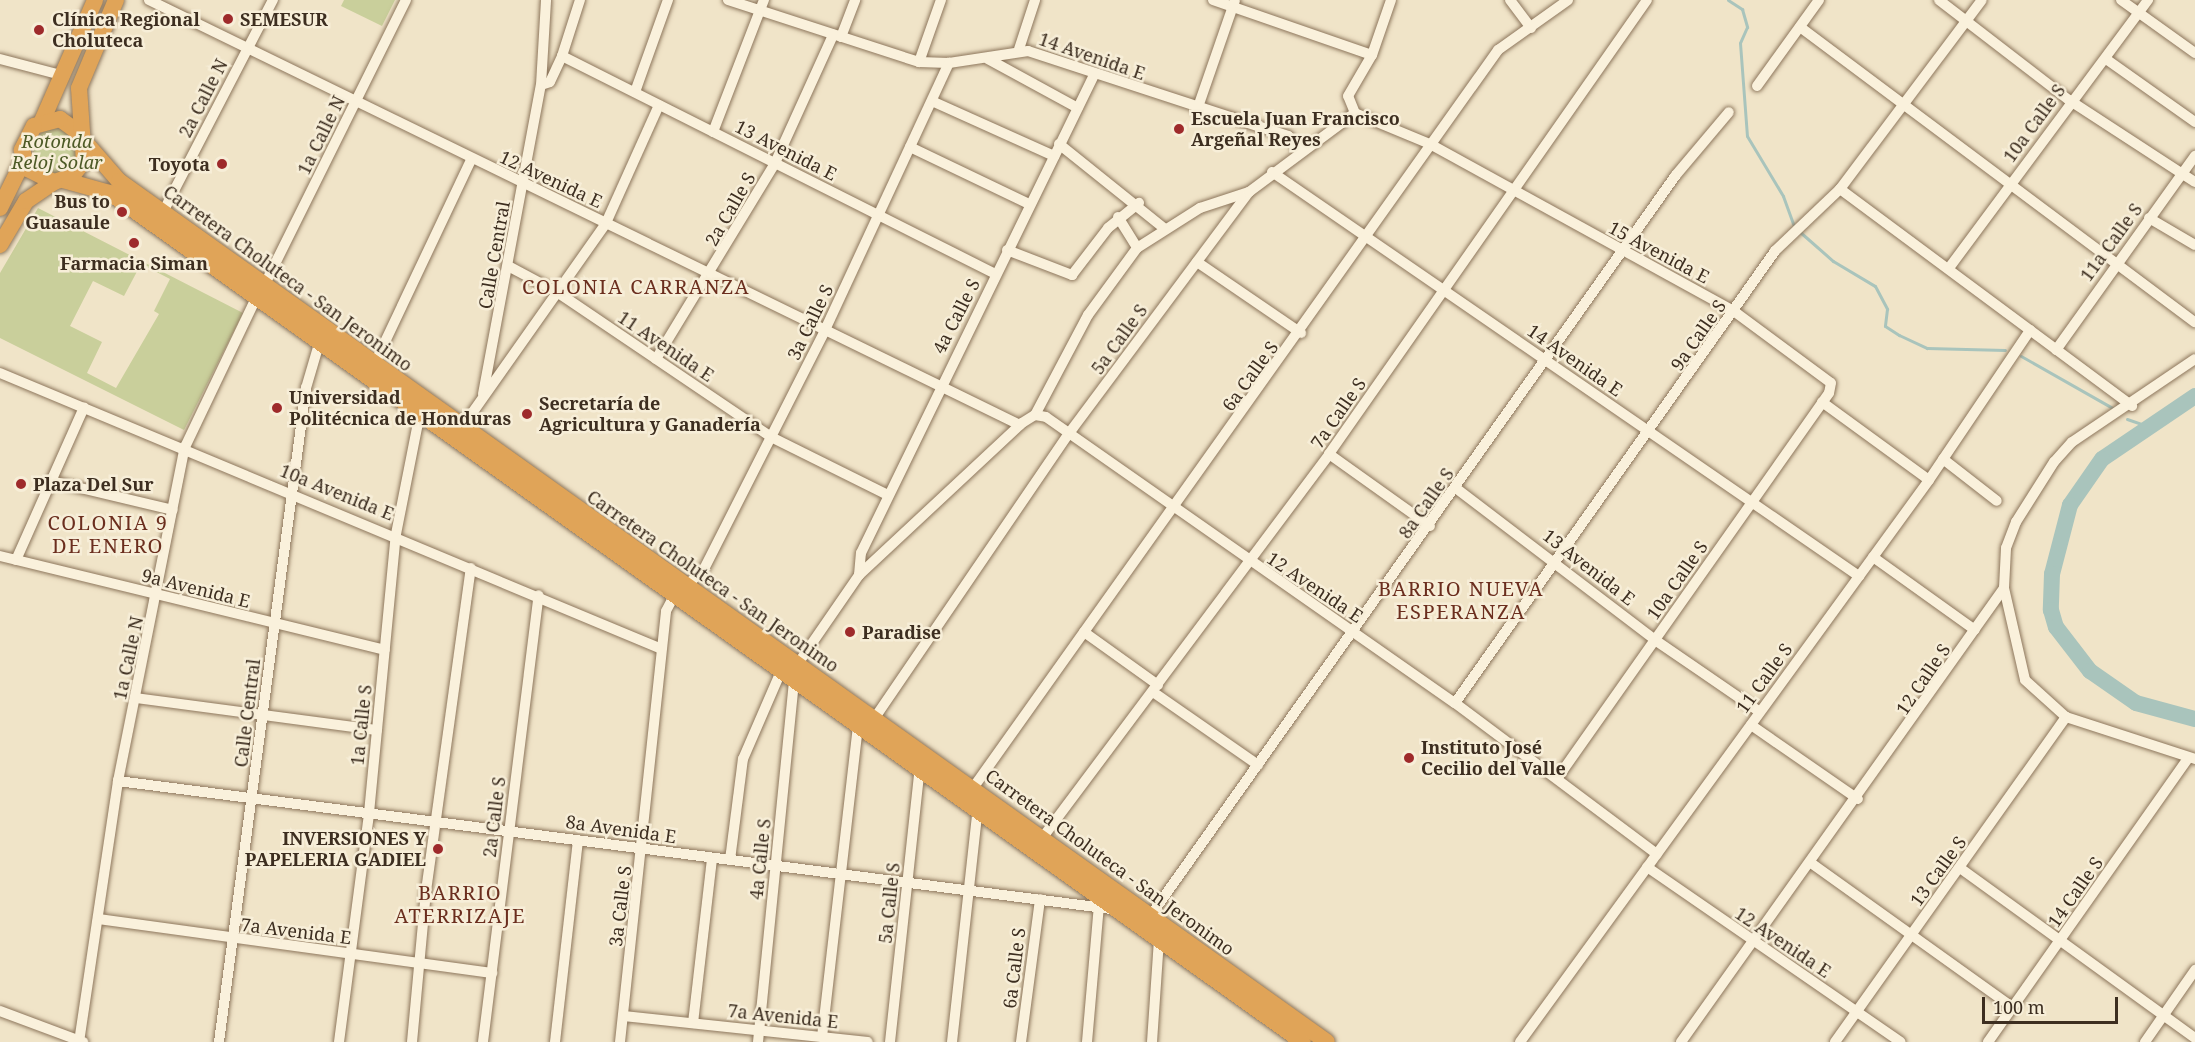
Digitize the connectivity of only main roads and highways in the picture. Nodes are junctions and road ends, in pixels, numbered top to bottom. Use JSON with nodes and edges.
{"nodes":[{"id":1,"x":94,"y":0,"type":"edge"},
{"id":2,"x":117,"y":0,"type":"edge"},
{"id":3,"x":42,"y":121,"type":"junction"},
{"id":4,"x":83,"y":139,"type":"junction"},
{"id":5,"x":24,"y":159,"type":"junction"},
{"id":6,"x":59,"y":181,"type":"junction"},
{"id":7,"x":0,"y":208,"type":"edge"},
{"id":8,"x":0,"y":245,"type":"edge"},
{"id":9,"x":261,"y":290,"type":"junction"},
{"id":10,"x":322,"y":335,"type":"junction"},
{"id":11,"x":681,"y":591,"type":"junction"},
{"id":12,"x":866,"y":721,"type":"junction"},
{"id":13,"x":978,"y":797,"type":"junction"},
{"id":14,"x":1303,"y":1042,"type":"edge"},
{"id":15,"x":1327,"y":1042,"type":"edge"}],
"edges":[{"from":1,"to":3,"type":"highway"},
{"from":2,"to":4,"type":"highway"},
{"from":3,"to":4,"type":"highway"},
{"from":3,"to":5,"type":"highway"},
{"from":4,"to":6,"type":"highway"},
{"from":4,"to":9,"type":"highway","name":"Carretera Choluteca - San Jeronimo"},
{"from":5,"to":6,"type":"highway"},
{"from":5,"to":7,"type":"highway"},
{"from":6,"to":8,"type":"highway"},
{"from":6,"to":9,"type":"highway","name":"Carretera Choluteca - San Jeronimo"},
{"from":9,"to":10,"type":"highway","name":"Carretera Choluteca - San Jeronimo"},
{"from":10,"to":11,"type":"highway","name":"Carretera Choluteca - San Jeronimo"},
{"from":10,"to":11,"type":"highway","name":"Carretera Choluteca - San Jeronimo"},
{"from":11,"to":12,"type":"highway","name":"Carretera Choluteca - San Jeronimo"},
{"from":12,"to":13,"type":"highway","name":"Carretera Choluteca - San Jeronimo"},
{"from":12,"to":13,"type":"highway","name":"Carretera Choluteca - San Jeronimo"},
{"from":13,"to":14,"type":"highway","name":"Carretera Choluteca - San Jeronimo"},
{"from":13,"to":15,"type":"highway","name":"Carretera Choluteca - San Jeronimo"}]}
